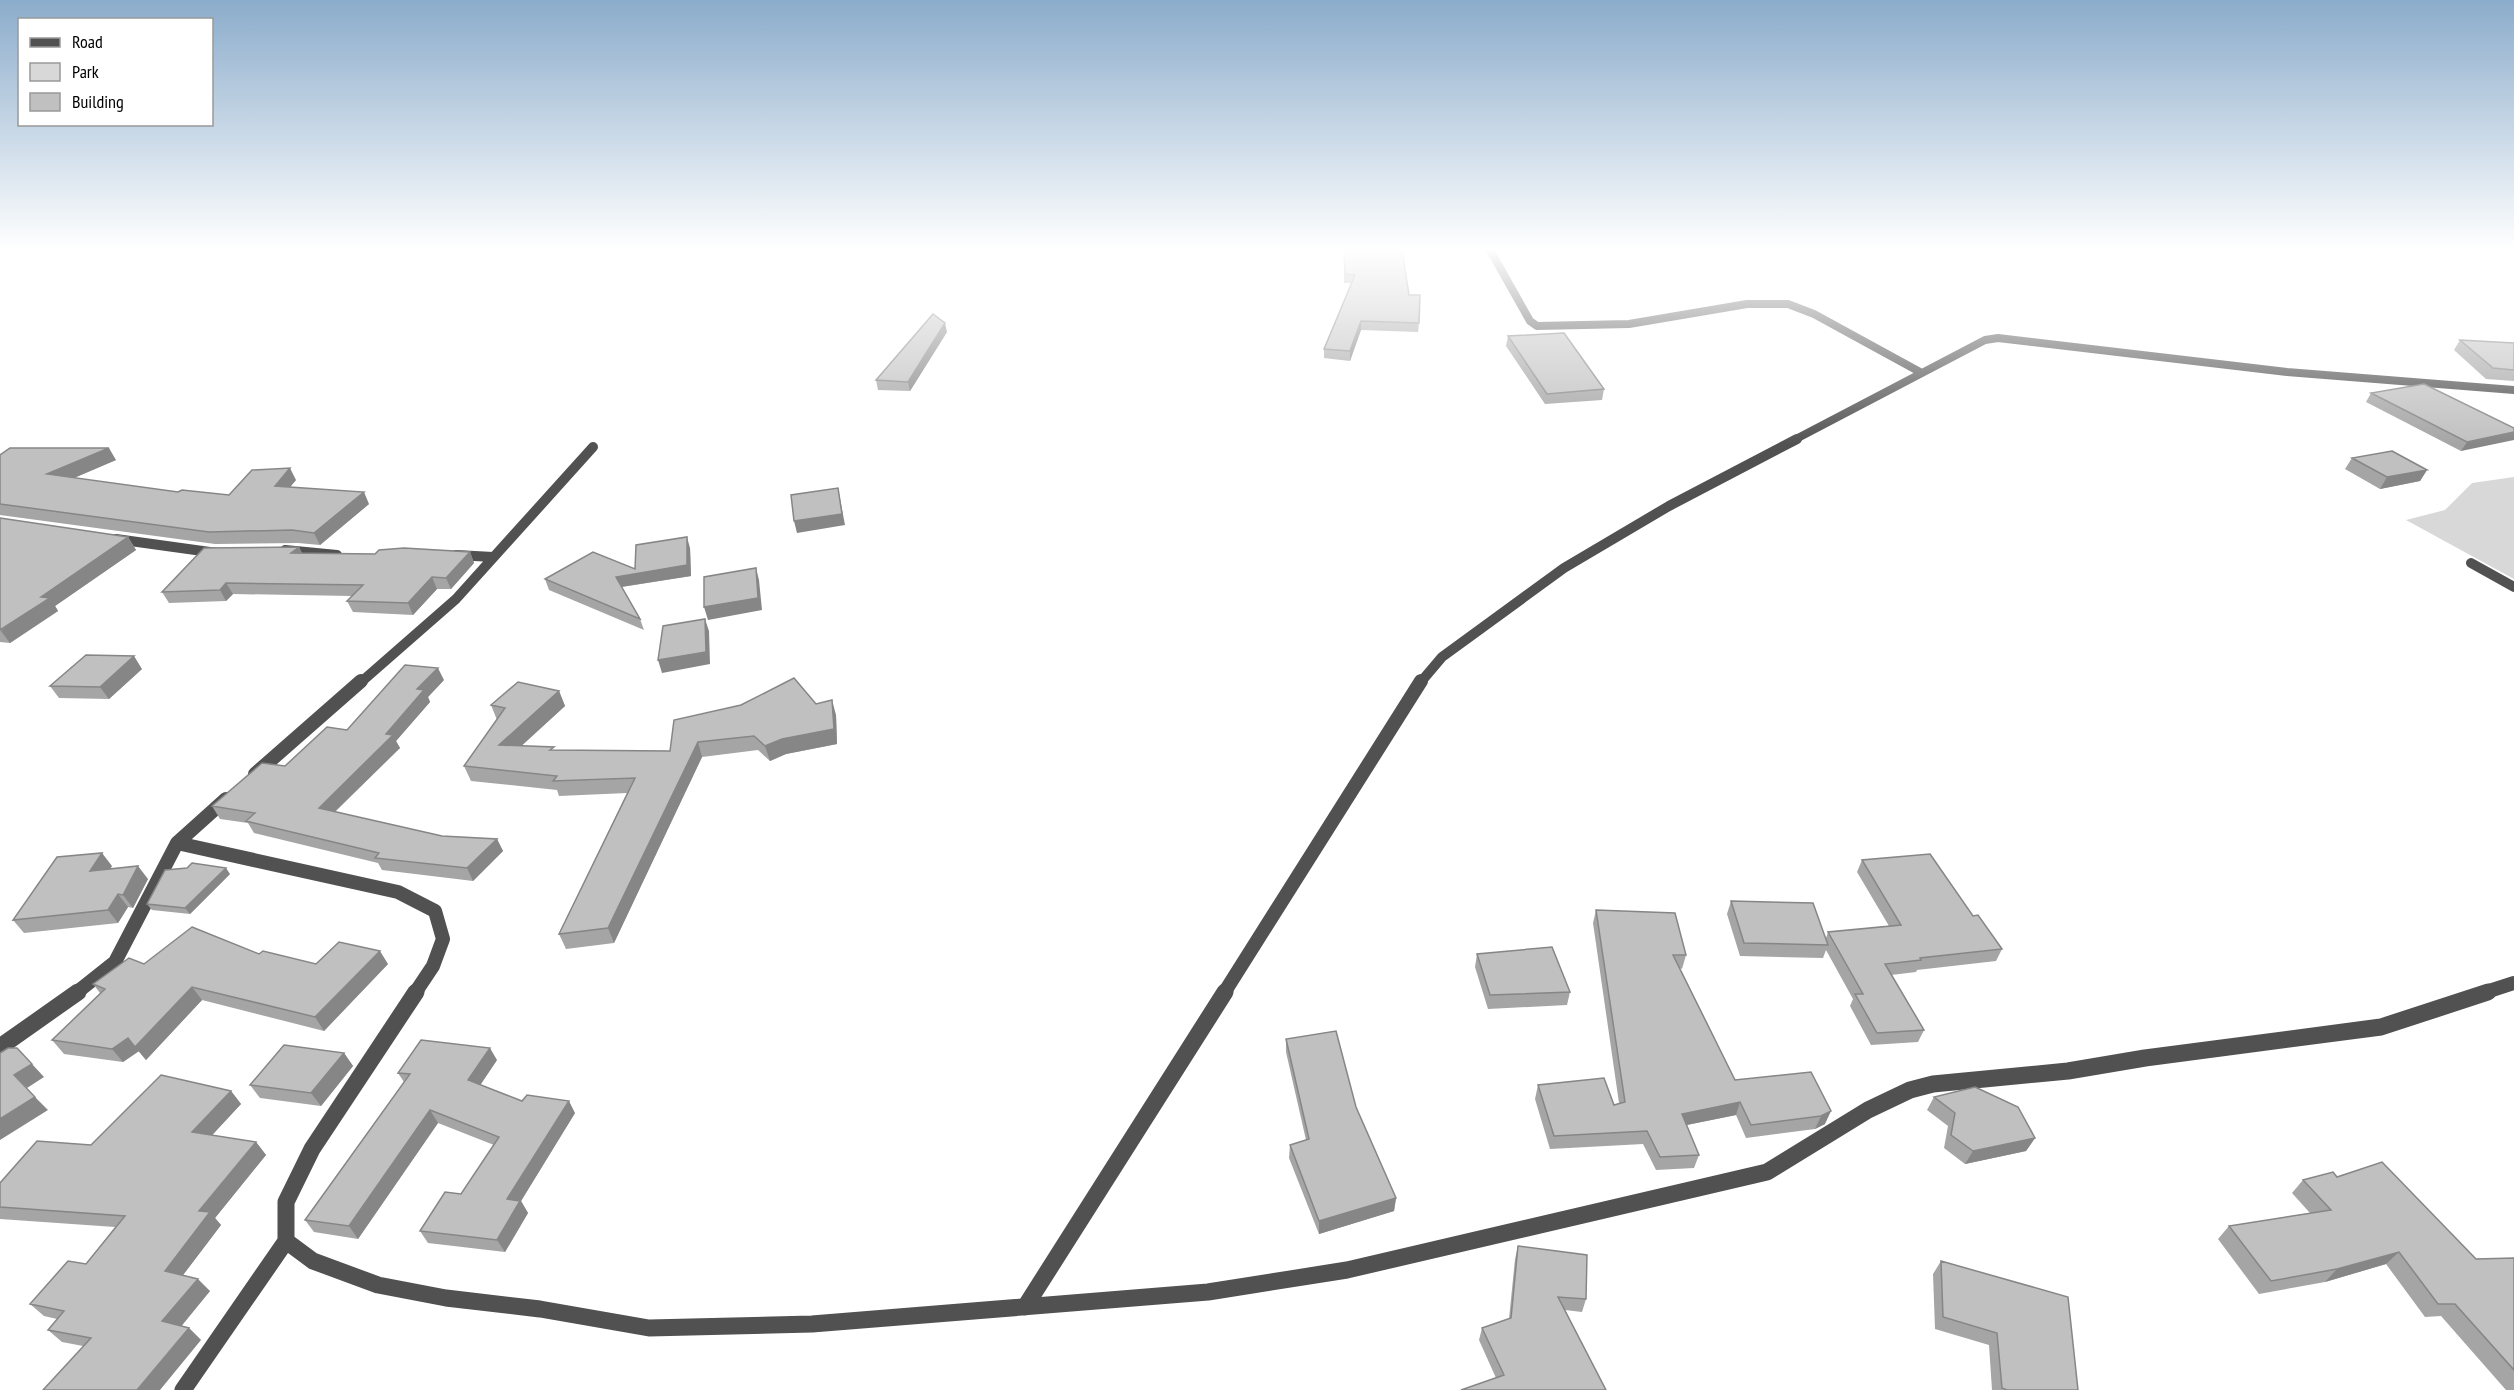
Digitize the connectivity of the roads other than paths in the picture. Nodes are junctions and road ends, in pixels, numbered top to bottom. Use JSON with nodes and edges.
{"nodes":[{"id":1,"x":1527,"y":315,"type":"edge"},
{"id":2,"x":1680,"y":315,"type":"edge"},
{"id":3,"x":1817,"y":315,"type":"edge"},
{"id":4,"x":1920,"y":372,"type":"junction"},
{"id":5,"x":2514,"y":390,"type":"edge"},
{"id":6,"x":593,"y":447,"type":"dead end"},
{"id":7,"x":102,"y":537,"type":"edge"},
{"id":8,"x":275,"y":550,"type":"edge"},
{"id":9,"x":232,"y":552,"type":"edge"},
{"id":10,"x":441,"y":554,"type":"edge"},
{"id":11,"x":352,"y":556,"type":"edge"},
{"id":12,"x":494,"y":557,"type":"junction"},
{"id":13,"x":2470,"y":563,"type":"dead end"},
{"id":14,"x":2514,"y":587,"type":"edge"},
{"id":15,"x":177,"y":843,"type":"junction"},
{"id":16,"x":2514,"y":983,"type":"edge"},
{"id":17,"x":0,"y":1047,"type":"edge"},
{"id":18,"x":286,"y":1241,"type":"junction"},
{"id":19,"x":1025,"y":1307,"type":"junction"},
{"id":20,"x":183,"y":1390,"type":"edge"}],
"edges":[{"from":1,"to":2,"type":"street"},
{"from":3,"to":4,"type":"street"},
{"from":4,"to":5,"type":"street"},
{"from":4,"to":19,"type":"street"},
{"from":6,"to":12,"type":"street"},
{"from":7,"to":9,"type":"street"},
{"from":8,"to":11,"type":"street"},
{"from":10,"to":12,"type":"street"},
{"from":12,"to":15,"type":"street"},
{"from":13,"to":14,"type":"street"},
{"from":15,"to":17,"type":"street"},
{"from":15,"to":18,"type":"street"},
{"from":16,"to":19,"type":"street"},
{"from":18,"to":19,"type":"street"},
{"from":18,"to":20,"type":"street"}]}
